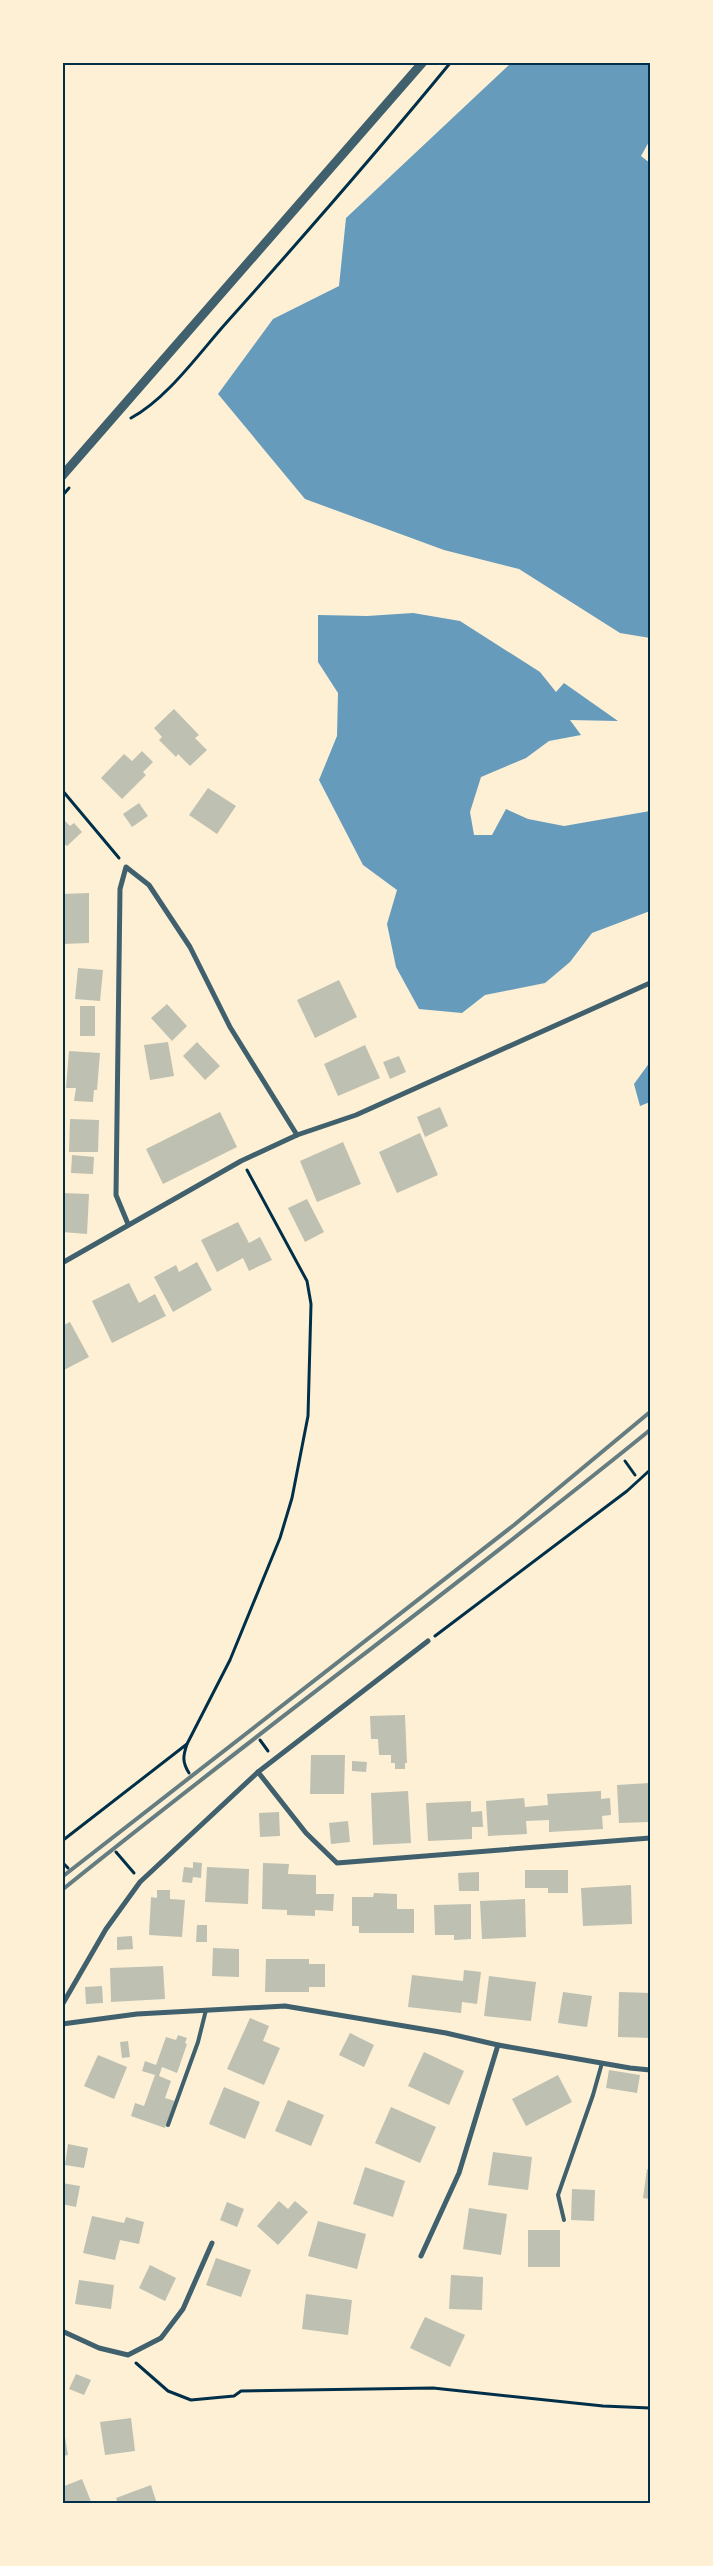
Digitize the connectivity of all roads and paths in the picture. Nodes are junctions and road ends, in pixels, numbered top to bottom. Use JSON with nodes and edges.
{"nodes":[{"id":1,"x":423,"y":62,"type":"edge"},
{"id":2,"x":451,"y":62,"type":"edge"},
{"id":3,"x":129,"y":419,"type":"dead end"},
{"id":4,"x":62,"y":476,"type":"edge"},
{"id":5,"x":75,"y":481,"type":"dead end"},
{"id":6,"x":62,"y":496,"type":"edge"},
{"id":7,"x":62,"y":790,"type":"edge"},
{"id":8,"x":126,"y":867,"type":"junction"},
{"id":9,"x":650,"y":983,"type":"edge"},
{"id":10,"x":297,"y":1135,"type":"junction"},
{"id":11,"x":241,"y":1161,"type":"junction"},
{"id":12,"x":128,"y":1224,"type":"junction"},
{"id":13,"x":62,"y":1263,"type":"edge"},
{"id":14,"x":625,"y":1461,"type":"dead end"},
{"id":15,"x":650,"y":1470,"type":"edge"},
{"id":16,"x":635,"y":1475,"type":"dead end"},
{"id":17,"x":428,"y":1641,"type":"joint"},
{"id":18,"x":187,"y":1744,"type":"junction"},
{"id":19,"x":258,"y":1772,"type":"junction"},
{"id":20,"x":189,"y":1773,"type":"dead end"},
{"id":21,"x":650,"y":1838,"type":"edge"},
{"id":22,"x":62,"y":1841,"type":"edge"},
{"id":23,"x":116,"y":1852,"type":"dead end"},
{"id":24,"x":62,"y":1862,"type":"edge"},
{"id":25,"x":68,"y":1868,"type":"dead end"},
{"id":26,"x":134,"y":1873,"type":"dead end"},
{"id":27,"x":62,"y":2005,"type":"edge"},
{"id":28,"x":206,"y":2010,"type":"junction"},
{"id":29,"x":62,"y":2024,"type":"edge"},
{"id":30,"x":498,"y":2045,"type":"junction"},
{"id":31,"x":602,"y":2063,"type":"junction"},
{"id":32,"x":650,"y":2070,"type":"edge"},
{"id":33,"x":168,"y":2125,"type":"dead end"},
{"id":34,"x":564,"y":2220,"type":"dead end"},
{"id":35,"x":212,"y":2243,"type":"dead end"},
{"id":36,"x":421,"y":2256,"type":"dead end"},
{"id":37,"x":62,"y":2331,"type":"edge"},
{"id":38,"x":128,"y":2356,"type":"junction"},
{"id":39,"x":650,"y":2408,"type":"edge"}],
"edges":[{"from":1,"to":4,"type":"street"},
{"from":2,"to":3,"type":"path"},
{"from":5,"to":6,"type":"path"},
{"from":7,"to":8,"type":"path"},
{"from":8,"to":10,"type":"street"},
{"from":8,"to":12,"type":"street"},
{"from":9,"to":10,"type":"street"},
{"from":10,"to":11,"type":"street"},
{"from":11,"to":12,"type":"street"},
{"from":11,"to":18,"type":"path"},
{"from":12,"to":13,"type":"street"},
{"from":14,"to":16,"type":"path"},
{"from":15,"to":17,"type":"path"},
{"from":17,"to":19,"type":"street"},
{"from":18,"to":20,"type":"path"},
{"from":18,"to":22,"type":"path"},
{"from":19,"to":21,"type":"street"},
{"from":19,"to":27,"type":"street"},
{"from":23,"to":26,"type":"path"},
{"from":24,"to":25,"type":"path"},
{"from":28,"to":29,"type":"street"},
{"from":28,"to":30,"type":"street"},
{"from":28,"to":33,"type":"lane"},
{"from":30,"to":31,"type":"street"},
{"from":30,"to":36,"type":"street"},
{"from":31,"to":32,"type":"street"},
{"from":31,"to":34,"type":"lane"},
{"from":35,"to":38,"type":"street"},
{"from":37,"to":38,"type":"street"},
{"from":38,"to":39,"type":"path"}]}
